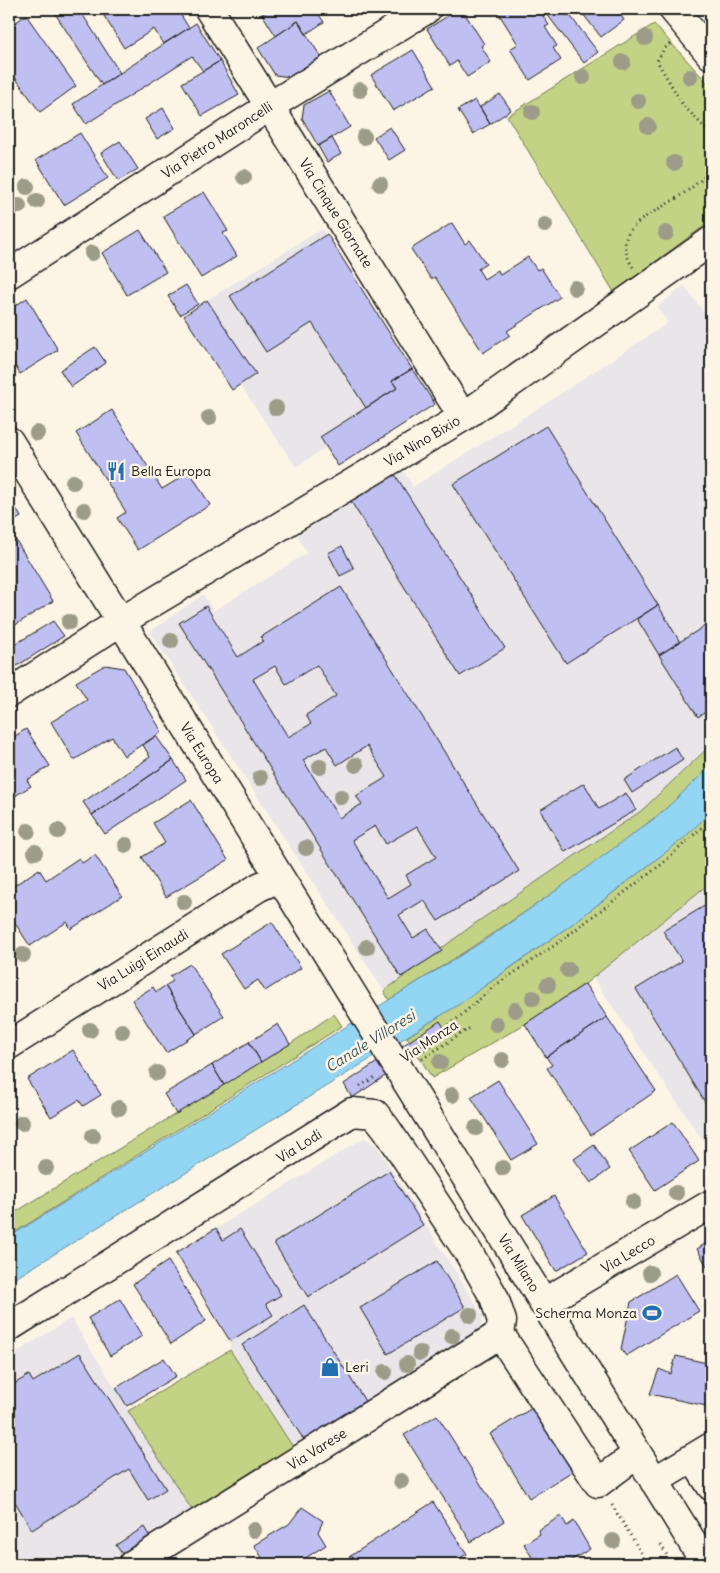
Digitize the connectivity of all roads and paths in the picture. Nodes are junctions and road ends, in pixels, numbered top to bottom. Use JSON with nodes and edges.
{"nodes":[{"id":1,"x":209,"y":9,"type":"edge"},
{"id":2,"x":427,"y":9,"type":"edge"},
{"id":3,"x":672,"y":9,"type":"edge"},
{"id":4,"x":690,"y":29,"type":"junction"},
{"id":5,"x":711,"y":55,"type":"edge"},
{"id":6,"x":270,"y":106,"type":"junction"},
{"id":7,"x":711,"y":134,"type":"edge"},
{"id":8,"x":711,"y":170,"type":"edge"},
{"id":9,"x":711,"y":241,"type":"edge"},
{"id":10,"x":9,"y":274,"type":"edge"},
{"id":11,"x":651,"y":286,"type":"junction"},
{"id":12,"x":463,"y":417,"type":"junction"},
{"id":13,"x":9,"y":441,"type":"edge"},
{"id":14,"x":120,"y":622,"type":"junction"},
{"id":15,"x":9,"y":693,"type":"edge"},
{"id":16,"x":279,"y":878,"type":"junction"},
{"id":17,"x":470,"y":1028,"type":"dead end"},
{"id":18,"x":9,"y":1045,"type":"edge"},
{"id":19,"x":396,"y":1066,"type":"junction"},
{"id":20,"x":711,"y":1204,"type":"edge"},
{"id":21,"x":543,"y":1303,"type":"junction"},
{"id":22,"x":9,"y":1327,"type":"edge"},
{"id":23,"x":500,"y":1334,"type":"junction"},
{"id":24,"x":702,"y":1452,"type":"edge"},
{"id":25,"x":637,"y":1454,"type":"junction"},
{"id":26,"x":654,"y":1481,"type":"junction"},
{"id":27,"x":598,"y":1483,"type":"junction"},
{"id":28,"x":711,"y":1486,"type":"edge"},
{"id":29,"x":133,"y":1564,"type":"edge"},
{"id":30,"x":648,"y":1564,"type":"edge"},
{"id":31,"x":706,"y":1564,"type":"edge"}],
"edges":[{"from":1,"to":6,"type":"street","name":"Via Cinque Giornate"},
{"from":2,"to":6,"type":"street","name":"Via Pietro Maroncelli"},
{"from":3,"to":4,"type":"street"},
{"from":4,"to":5,"type":"street"},
{"from":4,"to":7,"type":"path"},
{"from":6,"to":10,"type":"street","name":"Via Pietro Maroncelli"},
{"from":6,"to":12,"type":"street","name":"Via Cinque Giornate"},
{"from":8,"to":11,"type":"path"},
{"from":9,"to":11,"type":"street","name":"Via Nino Bixio"},
{"from":11,"to":12,"type":"street","name":"Via Nino Bixio"},
{"from":12,"to":14,"type":"street","name":"Via Nino Bixio"},
{"from":13,"to":14,"type":"street","name":"Via Europa"},
{"from":14,"to":15,"type":"street","name":"Via Nino Bixio"},
{"from":14,"to":16,"type":"street","name":"Via Europa"},
{"from":16,"to":18,"type":"street","name":"Via Luigi Einaudi"},
{"from":16,"to":19,"type":"street","name":"Via Europa"},
{"from":17,"to":19,"type":"path","name":"Via Monza"},
{"from":19,"to":21,"type":"street","name":"Via Milano"},
{"from":20,"to":21,"type":"street","name":"Via Lecco"},
{"from":21,"to":25,"type":"street","name":"Via Milano"},
{"from":22,"to":23,"type":"street","name":"Via Lodi"},
{"from":23,"to":27,"type":"street"},
{"from":23,"to":29,"type":"street","name":"Via Varese"},
{"from":24,"to":26,"type":"street"},
{"from":24,"to":28,"type":"street"},
{"from":25,"to":26,"type":"street","name":"Via Milano"},
{"from":25,"to":27,"type":"street"},
{"from":26,"to":31,"type":"street","name":"Via Milano"},
{"from":27,"to":30,"type":"path"}]}
